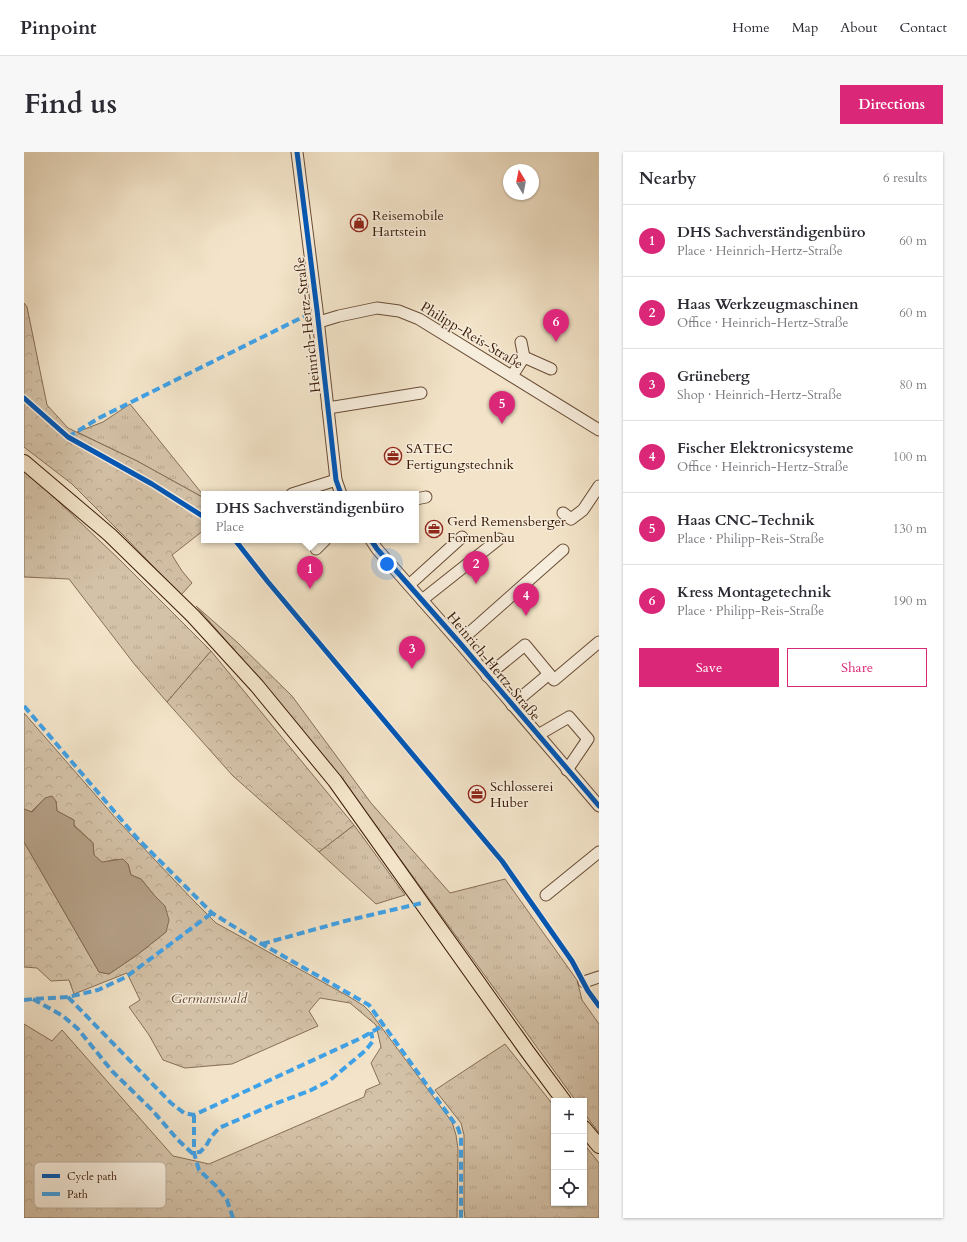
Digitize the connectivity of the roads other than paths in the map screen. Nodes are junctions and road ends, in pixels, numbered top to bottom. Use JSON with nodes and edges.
{"nodes":[{"id":1,"x":297,"y":152,"type":"edge"},
{"id":2,"x":319,"y":322,"type":"junction"},
{"id":3,"x":521,"y":342,"type":"dead end"},
{"id":4,"x":524,"y":357,"type":"junction"},
{"id":5,"x":550,"y":369,"type":"dead end"},
{"id":6,"x":512,"y":376,"type":"junction"},
{"id":7,"x":421,"y":393,"type":"dead end"},
{"id":8,"x":328,"y":408,"type":"junction"},
{"id":9,"x":599,"y":430,"type":"edge"},
{"id":10,"x":24,"y":462,"type":"edge"},
{"id":11,"x":336,"y":480,"type":"junction"},
{"id":12,"x":599,"y":486,"type":"edge"},
{"id":13,"x":301,"y":491,"type":"edge"},
{"id":14,"x":340,"y":491,"type":"edge"},
{"id":15,"x":563,"y":513,"type":"dead end"},
{"id":16,"x":462,"y":537,"type":"dead end"},
{"id":17,"x":500,"y":539,"type":"dead end"},
{"id":18,"x":322,"y":543,"type":"edge"},
{"id":19,"x":373,"y":543,"type":"edge"},
{"id":20,"x":316,"y":548,"type":"dead end"},
{"id":21,"x":563,"y":550,"type":"dead end"},
{"id":22,"x":409,"y":585,"type":"junction"},
{"id":23,"x":422,"y":600,"type":"junction"},
{"id":24,"x":459,"y":642,"type":"junction"},
{"id":25,"x":599,"y":642,"type":"edge"},
{"id":26,"x":549,"y":674,"type":"junction"},
{"id":27,"x":488,"y":676,"type":"junction"},
{"id":28,"x":512,"y":705,"type":"junction"},
{"id":29,"x":538,"y":735,"type":"junction"},
{"id":30,"x":567,"y":770,"type":"junction"},
{"id":31,"x":599,"y":806,"type":"edge"},
{"id":32,"x":599,"y":852,"type":"edge"},
{"id":33,"x":546,"y":895,"type":"dead end"},
{"id":34,"x":599,"y":977,"type":"edge"},
{"id":35,"x":584,"y":982,"type":"dead end"},
{"id":36,"x":562,"y":1098,"type":"edge"},
{"id":37,"x":587,"y":1132,"type":"edge"},
{"id":38,"x":599,"y":1146,"type":"edge"}],
"edges":[{"from":1,"to":2,"type":"street","name":"Heinrich-Hertz-Straße"},
{"from":2,"to":6,"type":"street","name":"Philipp-Reis-Straße"},
{"from":2,"to":8,"type":"street","name":"Heinrich-Hertz-Straße"},
{"from":3,"to":4,"type":"street"},
{"from":4,"to":5,"type":"street"},
{"from":4,"to":6,"type":"street"},
{"from":6,"to":9,"type":"street","name":"Philipp-Reis-Straße"},
{"from":7,"to":8,"type":"street"},
{"from":8,"to":11,"type":"street","name":"Heinrich-Hertz-Straße"},
{"from":10,"to":36,"type":"main road"},
{"from":11,"to":13,"type":"street"},
{"from":11,"to":14,"type":"street","name":"Heinrich-Hertz-Straße"},
{"from":12,"to":15,"type":"street"},
{"from":16,"to":22,"type":"street"},
{"from":17,"to":23,"type":"street"},
{"from":18,"to":20,"type":"street"},
{"from":19,"to":22,"type":"street","name":"Heinrich-Hertz-Straße"},
{"from":21,"to":24,"type":"street"},
{"from":22,"to":23,"type":"street","name":"Heinrich-Hertz-Straße"},
{"from":23,"to":24,"type":"street","name":"Heinrich-Hertz-Straße"},
{"from":24,"to":27,"type":"street","name":"Heinrich-Hertz-Straße"},
{"from":25,"to":26,"type":"street"},
{"from":26,"to":27,"type":"street"},
{"from":26,"to":28,"type":"street"},
{"from":27,"to":28,"type":"street","name":"Heinrich-Hertz-Straße"},
{"from":28,"to":29,"type":"street","name":"Heinrich-Hertz-Straße"},
{"from":29,"to":30,"type":"street","name":"Heinrich-Hertz-Straße"},
{"from":29,"to":30,"type":"street"},
{"from":30,"to":31,"type":"street","name":"Heinrich-Hertz-Straße"},
{"from":32,"to":33,"type":"street"},
{"from":34,"to":35,"type":"street"},
{"from":37,"to":38,"type":"main road"}]}
